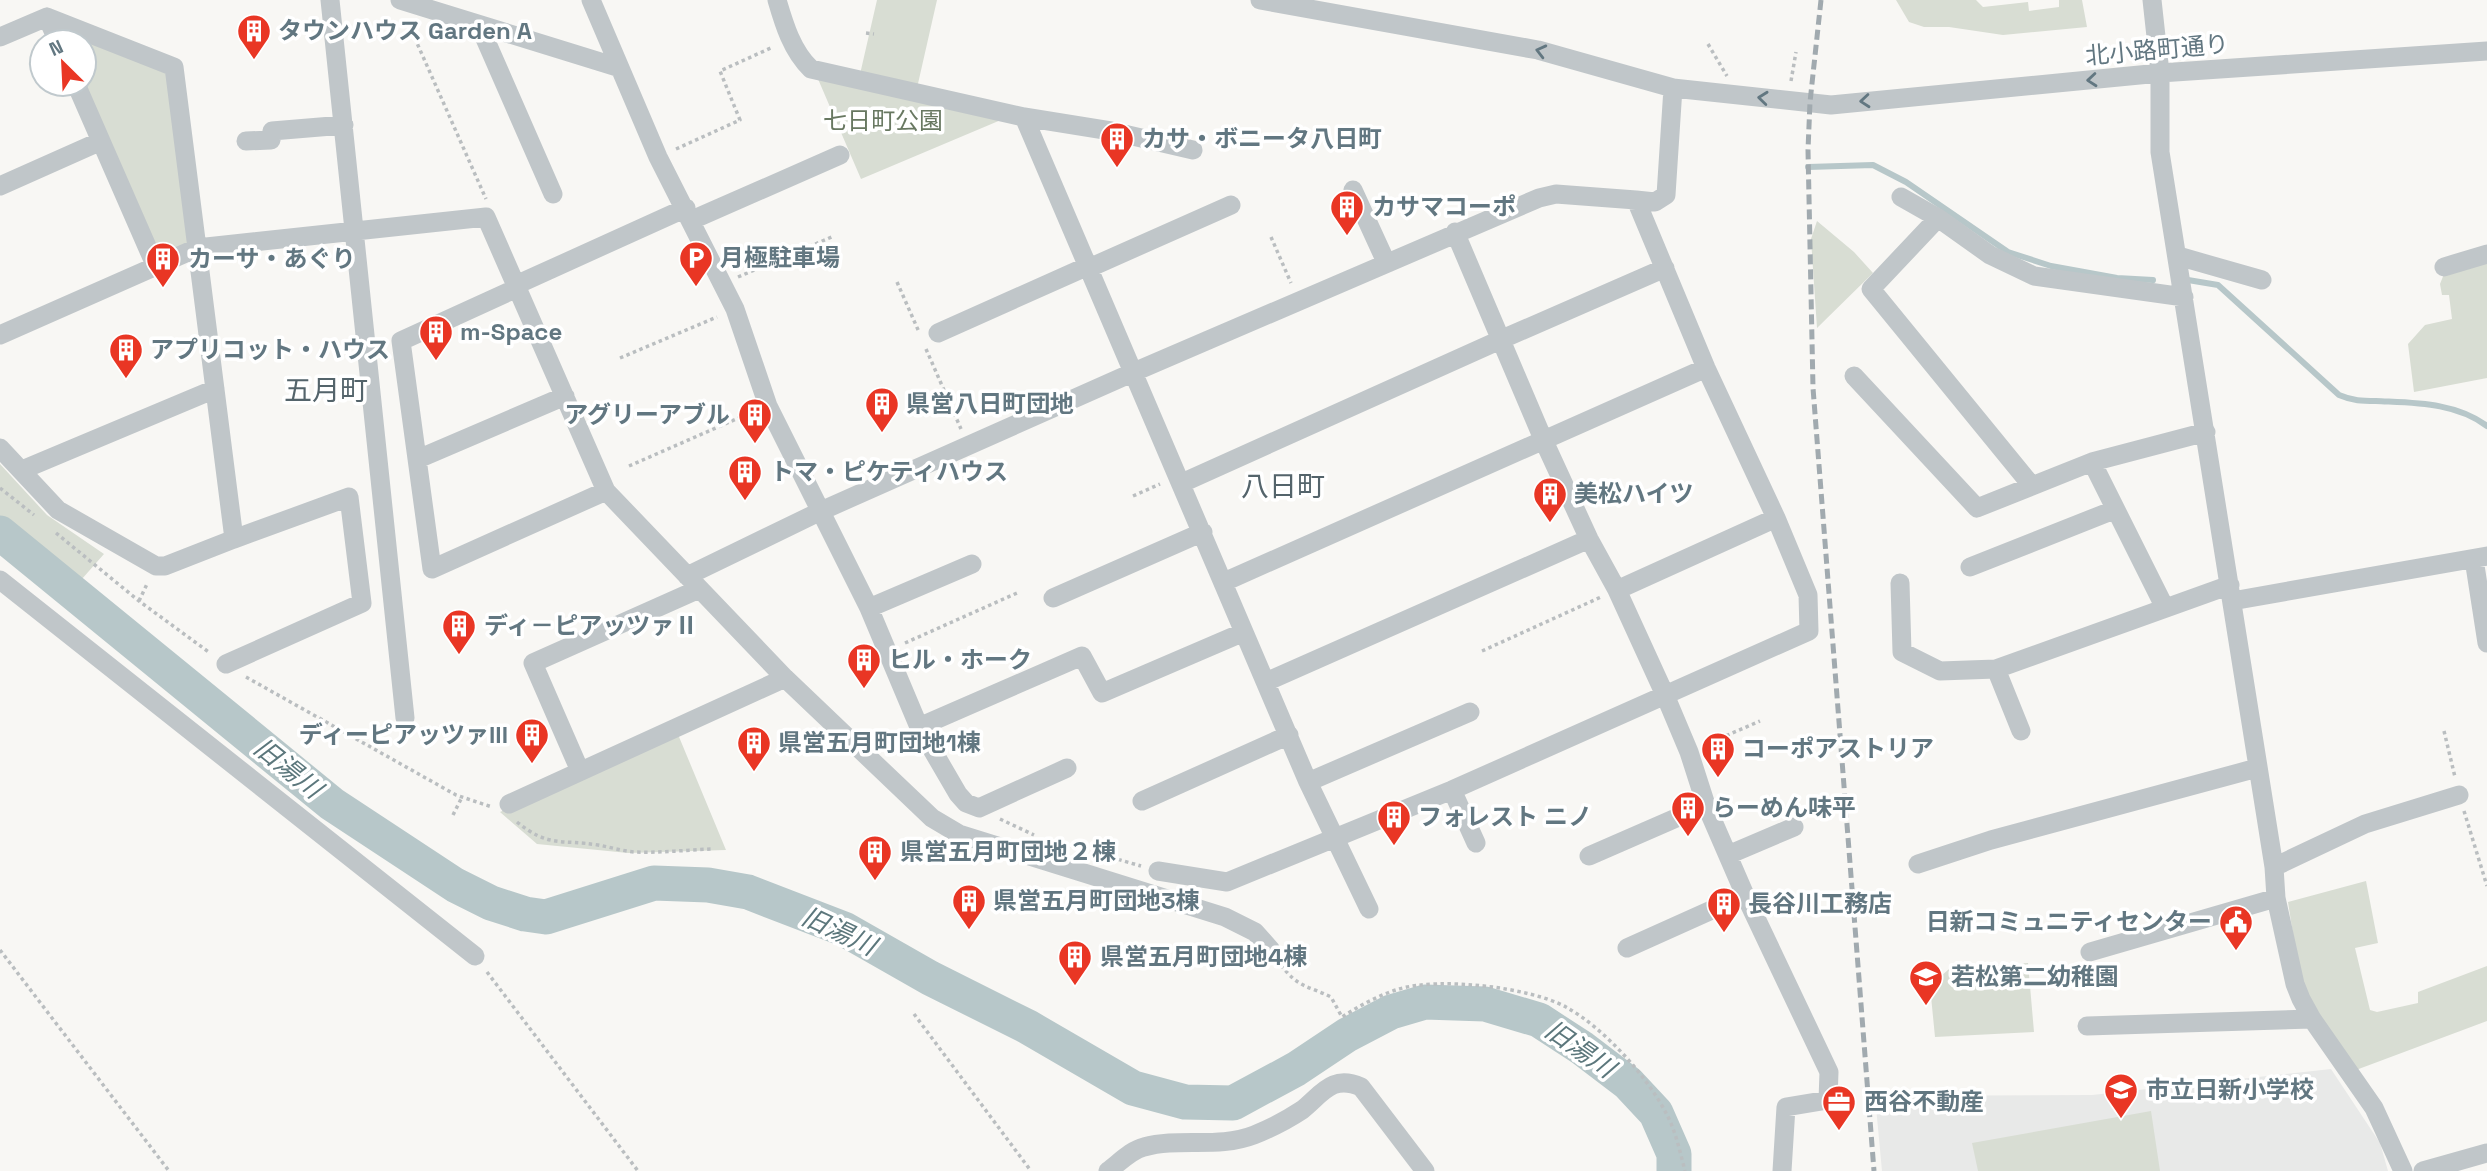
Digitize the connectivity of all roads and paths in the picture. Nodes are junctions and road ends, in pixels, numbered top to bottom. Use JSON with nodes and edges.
{"nodes":[{"id":1,"x":330,"y":0,"type":"edge"},
{"id":2,"x":400,"y":0,"type":"edge"},
{"id":3,"x":591,"y":0,"type":"edge"},
{"id":4,"x":777,"y":0,"type":"edge"},
{"id":5,"x":1260,"y":0,"type":"edge"},
{"id":6,"x":2152,"y":0,"type":"edge"},
{"id":7,"x":1324,"y":5,"type":"edge"},
{"id":8,"x":47,"y":17,"type":"junction"},
{"id":9,"x":409,"y":25,"type":"dead end"},
{"id":10,"x":480,"y":25,"type":"junction"},
{"id":11,"x":52,"y":28,"type":"edge"},
{"id":12,"x":866,"y":33,"type":"dead end"},
{"id":13,"x":874,"y":34,"type":"dead end"},
{"id":14,"x":0,"y":37,"type":"edge"},
{"id":15,"x":790,"y":39,"type":"junction"},
{"id":16,"x":1708,"y":44,"type":"dead end"},
{"id":17,"x":2487,"y":51,"type":"edge"},
{"id":18,"x":1796,"y":52,"type":"dead end"},
{"id":19,"x":620,"y":68,"type":"junction"},
{"id":20,"x":2160,"y":74,"type":"junction"},
{"id":21,"x":1673,"y":88,"type":"junction"},
{"id":22,"x":1739,"y":95,"type":"junction"},
{"id":23,"x":82,"y":98,"type":"edge"},
{"id":24,"x":1788,"y":101,"type":"junction"},
{"id":25,"x":1024,"y":117,"type":"junction"},
{"id":26,"x":344,"y":125,"type":"junction"},
{"id":27,"x":101,"y":141,"type":"junction"},
{"id":28,"x":246,"y":141,"type":"dead end"},
{"id":29,"x":1193,"y":149,"type":"dead end"},
{"id":30,"x":840,"y":155,"type":"dead end"},
{"id":31,"x":658,"y":157,"type":"junction"},
{"id":32,"x":0,"y":186,"type":"edge"},
{"id":33,"x":1353,"y":190,"type":"dead end"},
{"id":34,"x":553,"y":194,"type":"dead end"},
{"id":35,"x":1901,"y":197,"type":"dead end"},
{"id":36,"x":1636,"y":200,"type":"junction"},
{"id":37,"x":1231,"y":205,"type":"dead end"},
{"id":38,"x":689,"y":214,"type":"junction"},
{"id":39,"x":486,"y":217,"type":"junction"},
{"id":40,"x":1938,"y":218,"type":"junction"},
{"id":41,"x":354,"y":230,"type":"junction"},
{"id":42,"x":1455,"y":232,"type":"junction"},
{"id":43,"x":834,"y":236,"type":"dead end"},
{"id":44,"x":1271,"y":237,"type":"dead end"},
{"id":45,"x":197,"y":248,"type":"junction"},
{"id":46,"x":2487,"y":254,"type":"edge"},
{"id":47,"x":2178,"y":256,"type":"junction"},
{"id":48,"x":1386,"y":262,"type":"junction"},
{"id":49,"x":156,"y":267,"type":"junction"},
{"id":50,"x":1088,"y":267,"type":"junction"},
{"id":51,"x":2444,"y":267,"type":"dead end"},
{"id":52,"x":1665,"y":268,"type":"junction"},
{"id":53,"x":2262,"y":281,"type":"dead end"},
{"id":54,"x":897,"y":282,"type":"dead end"},
{"id":55,"x":724,"y":284,"type":"junction"},
{"id":56,"x":517,"y":287,"type":"junction"},
{"id":57,"x":2184,"y":297,"type":"junction"},
{"id":58,"x":1299,"y":300,"type":"junction"},
{"id":59,"x":735,"y":309,"type":"junction"},
{"id":60,"x":0,"y":335,"type":"edge"},
{"id":61,"x":927,"y":337,"type":"junction"},
{"id":62,"x":1500,"y":340,"type":"junction"},
{"id":63,"x":620,"y":358,"type":"dead end"},
{"id":64,"x":1706,"y":368,"type":"junction"},
{"id":65,"x":1134,"y":372,"type":"junction"},
{"id":66,"x":1854,"y":376,"type":"dead end"},
{"id":67,"x":215,"y":389,"type":"junction"},
{"id":68,"x":565,"y":396,"type":"junction"},
{"id":69,"x":768,"y":406,"type":"junction"},
{"id":70,"x":2206,"y":432,"type":"junction"},
{"id":71,"x":1543,"y":439,"type":"junction"},
{"id":72,"x":968,"y":447,"type":"junction"},
{"id":73,"x":0,"y":448,"type":"edge"},
{"id":74,"x":418,"y":459,"type":"junction"},
{"id":75,"x":2092,"y":462,"type":"junction"},
{"id":76,"x":629,"y":467,"type":"dead end"},
{"id":77,"x":22,"y":470,"type":"junction"},
{"id":78,"x":1180,"y":479,"type":"junction"},
{"id":79,"x":2032,"y":486,"type":"junction"},
{"id":80,"x":606,"y":491,"type":"junction"},
{"id":81,"x":1133,"y":496,"type":"dead end"},
{"id":82,"x":2114,"y":510,"type":"junction"},
{"id":83,"x":821,"y":512,"type":"junction"},
{"id":84,"x":1776,"y":518,"type":"junction"},
{"id":85,"x":1203,"y":532,"type":"junction"},
{"id":86,"x":234,"y":539,"type":"junction"},
{"id":87,"x":1589,"y":539,"type":"junction"},
{"id":88,"x":2480,"y":558,"type":"edge"},
{"id":89,"x":972,"y":564,"type":"dead end"},
{"id":90,"x":1970,"y":567,"type":"dead end"},
{"id":91,"x":0,"y":580,"type":"edge"},
{"id":92,"x":1224,"y":582,"type":"junction"},
{"id":93,"x":693,"y":583,"type":"junction"},
{"id":94,"x":1900,"y":583,"type":"dead end"},
{"id":95,"x":1616,"y":590,"type":"junction"},
{"id":96,"x":1017,"y":593,"type":"dead end"},
{"id":97,"x":2231,"y":593,"type":"junction"},
{"id":98,"x":1053,"y":598,"type":"dead end"},
{"id":99,"x":869,"y":608,"type":"junction"},
{"id":100,"x":2165,"y":608,"type":"junction"},
{"id":101,"x":1244,"y":632,"type":"junction"},
{"id":102,"x":2487,"y":643,"type":"edge"},
{"id":103,"x":887,"y":651,"type":"junction"},
{"id":104,"x":1482,"y":651,"type":"dead end"},
{"id":105,"x":226,"y":664,"type":"dead end"},
{"id":106,"x":1996,"y":669,"type":"junction"},
{"id":107,"x":785,"y":678,"type":"junction"},
{"id":108,"x":1266,"y":682,"type":"junction"},
{"id":109,"x":1665,"y":695,"type":"junction"},
{"id":110,"x":1470,"y":712,"type":"dead end"},
{"id":111,"x":405,"y":718,"type":"dead end"},
{"id":112,"x":1760,"y":721,"type":"dead end"},
{"id":113,"x":919,"y":726,"type":"junction"},
{"id":114,"x":2021,"y":731,"type":"dead end"},
{"id":115,"x":1289,"y":735,"type":"junction"},
{"id":116,"x":1689,"y":752,"type":"junction"},
{"id":117,"x":1067,"y":768,"type":"dead end"},
{"id":118,"x":2257,"y":768,"type":"junction"},
{"id":119,"x":580,"y":771,"type":"junction"},
{"id":120,"x":1308,"y":782,"type":"junction"},
{"id":121,"x":1452,"y":790,"type":"junction"},
{"id":122,"x":2459,"y":795,"type":"dead end"},
{"id":123,"x":462,"y":797,"type":"dead end"},
{"id":124,"x":1142,"y":801,"type":"dead end"},
{"id":125,"x":1706,"y":805,"type":"junction"},
{"id":126,"x":979,"y":808,"type":"junction"},
{"id":127,"x":512,"y":811,"type":"joint"},
{"id":128,"x":453,"y":815,"type":"dead end"},
{"id":129,"x":1794,"y":827,"type":"dead end"},
{"id":130,"x":1336,"y":838,"type":"junction"},
{"id":131,"x":1476,"y":843,"type":"dead end"},
{"id":132,"x":711,"y":849,"type":"dead end"},
{"id":133,"x":1728,"y":855,"type":"junction"},
{"id":134,"x":1588,"y":856,"type":"dead end"},
{"id":135,"x":1918,"y":864,"type":"dead end"},
{"id":136,"x":2274,"y":867,"type":"junction"},
{"id":137,"x":1158,"y":872,"type":"joint"},
{"id":138,"x":1745,"y":895,"type":"junction"},
{"id":139,"x":2276,"y":898,"type":"junction"},
{"id":140,"x":1369,"y":909,"type":"dead end"},
{"id":141,"x":1627,"y":948,"type":"dead end"},
{"id":142,"x":0,"y":950,"type":"edge"},
{"id":143,"x":1271,"y":950,"type":"joint"},
{"id":144,"x":2090,"y":953,"type":"dead end"},
{"id":145,"x":475,"y":956,"type":"joint"},
{"id":146,"x":914,"y":1014,"type":"dead end"},
{"id":147,"x":2312,"y":1019,"type":"junction"},
{"id":148,"x":2087,"y":1026,"type":"dead end"},
{"id":149,"x":2487,"y":1153,"type":"edge"},
{"id":150,"x":169,"y":1171,"type":"edge"},
{"id":151,"x":638,"y":1171,"type":"edge"},
{"id":152,"x":1031,"y":1171,"type":"edge"},
{"id":153,"x":1108,"y":1171,"type":"edge"},
{"id":154,"x":1425,"y":1171,"type":"edge"},
{"id":155,"x":1685,"y":1171,"type":"edge"},
{"id":156,"x":1782,"y":1171,"type":"edge"},
{"id":157,"x":2403,"y":1171,"type":"edge"},
{"id":158,"x":2423,"y":1171,"type":"edge"}],
"edges":[{"from":1,"to":26,"type":"street"},
{"from":2,"to":10,"type":"street"},
{"from":3,"to":19,"type":"street"},
{"from":4,"to":15,"type":"street"},
{"from":5,"to":7,"type":"street","name":"北小路町通り"},
{"from":6,"to":20,"type":"street"},
{"from":21,"to":7,"type":"street","name":"北小路町通り","one_way":true},
{"from":8,"to":11,"type":"street"},
{"from":8,"to":14,"type":"street"},
{"from":8,"to":45,"type":"street"},
{"from":9,"to":39,"type":"path"},
{"from":10,"to":19,"type":"street"},
{"from":10,"to":34,"type":"street"},
{"from":12,"to":13,"type":"path"},
{"from":15,"to":25,"type":"street"},
{"from":15,"to":31,"type":"path"},
{"from":16,"to":22,"type":"path"},
{"from":17,"to":20,"type":"street","name":"北小路町通り"},
{"from":18,"to":24,"type":"path"},
{"from":19,"to":31,"type":"street"},
{"from":20,"to":24,"type":"street","name":"北小路町通り","one_way":true},
{"from":20,"to":47,"type":"street"},
{"from":21,"to":22,"type":"street","name":"北小路町通り"},
{"from":21,"to":36,"type":"street"},
{"from":24,"to":22,"type":"street","name":"北小路町通り","one_way":true},
{"from":23,"to":27,"type":"street"},
{"from":25,"to":29,"type":"street"},
{"from":25,"to":50,"type":"street"},
{"from":26,"to":28,"type":"street"},
{"from":26,"to":41,"type":"street"},
{"from":27,"to":32,"type":"street"},
{"from":27,"to":49,"type":"street"},
{"from":30,"to":38,"type":"street"},
{"from":31,"to":38,"type":"street"},
{"from":33,"to":48,"type":"street"},
{"from":35,"to":40,"type":"street"},
{"from":36,"to":42,"type":"street"},
{"from":36,"to":52,"type":"street"},
{"from":37,"to":50,"type":"street"},
{"from":38,"to":55,"type":"street"},
{"from":38,"to":56,"type":"street"},
{"from":39,"to":41,"type":"street"},
{"from":39,"to":56,"type":"street"},
{"from":40,"to":57,"type":"street"},
{"from":40,"to":79,"type":"street"},
{"from":41,"to":45,"type":"street"},
{"from":41,"to":111,"type":"street"},
{"from":42,"to":48,"type":"street"},
{"from":42,"to":62,"type":"street"},
{"from":43,"to":55,"type":"path"},
{"from":44,"to":58,"type":"path"},
{"from":45,"to":49,"type":"street"},
{"from":45,"to":67,"type":"street"},
{"from":46,"to":51,"type":"street"},
{"from":47,"to":53,"type":"street"},
{"from":47,"to":57,"type":"street"},
{"from":48,"to":58,"type":"street"},
{"from":49,"to":60,"type":"street"},
{"from":50,"to":61,"type":"street"},
{"from":50,"to":65,"type":"street"},
{"from":52,"to":62,"type":"street"},
{"from":52,"to":64,"type":"street"},
{"from":54,"to":61,"type":"path"},
{"from":55,"to":59,"type":"street"},
{"from":56,"to":68,"type":"street"},
{"from":56,"to":74,"type":"street"},
{"from":57,"to":70,"type":"street"},
{"from":58,"to":65,"type":"street"},
{"from":59,"to":63,"type":"path"},
{"from":59,"to":69,"type":"street"},
{"from":61,"to":72,"type":"path"},
{"from":62,"to":71,"type":"street"},
{"from":62,"to":78,"type":"street"},
{"from":64,"to":71,"type":"street"},
{"from":64,"to":84,"type":"street"},
{"from":65,"to":72,"type":"street"},
{"from":65,"to":78,"type":"street"},
{"from":66,"to":79,"type":"street"},
{"from":67,"to":77,"type":"street"},
{"from":67,"to":86,"type":"street"},
{"from":68,"to":74,"type":"street"},
{"from":68,"to":80,"type":"street"},
{"from":69,"to":76,"type":"path"},
{"from":69,"to":83,"type":"street"},
{"from":70,"to":75,"type":"street"},
{"from":70,"to":97,"type":"street"},
{"from":71,"to":87,"type":"street"},
{"from":71,"to":92,"type":"street"},
{"from":72,"to":83,"type":"street"},
{"from":73,"to":77,"type":"street"},
{"from":74,"to":80,"type":"street"},
{"from":75,"to":79,"type":"street"},
{"from":75,"to":82,"type":"street"},
{"from":77,"to":86,"type":"street"},
{"from":78,"to":81,"type":"path"},
{"from":78,"to":85,"type":"street"},
{"from":80,"to":93,"type":"street"},
{"from":82,"to":90,"type":"street"},
{"from":82,"to":100,"type":"street"},
{"from":83,"to":93,"type":"street"},
{"from":83,"to":99,"type":"street"},
{"from":84,"to":95,"type":"street"},
{"from":84,"to":109,"type":"street"},
{"from":85,"to":92,"type":"street"},
{"from":85,"to":98,"type":"street"},
{"from":86,"to":105,"type":"street"},
{"from":87,"to":95,"type":"street"},
{"from":87,"to":108,"type":"street"},
{"from":88,"to":97,"type":"street"},
{"from":88,"to":102,"type":"street"},
{"from":89,"to":99,"type":"street"},
{"from":91,"to":145,"type":"street"},
{"from":92,"to":101,"type":"street"},
{"from":93,"to":107,"type":"street"},
{"from":93,"to":119,"type":"street"},
{"from":94,"to":106,"type":"street"},
{"from":95,"to":104,"type":"path"},
{"from":95,"to":109,"type":"street"},
{"from":96,"to":103,"type":"path"},
{"from":97,"to":100,"type":"street"},
{"from":97,"to":118,"type":"street"},
{"from":99,"to":103,"type":"street"},
{"from":100,"to":106,"type":"street"},
{"from":101,"to":108,"type":"street"},
{"from":101,"to":113,"type":"street"},
{"from":103,"to":113,"type":"street"},
{"from":106,"to":114,"type":"street"},
{"from":107,"to":119,"type":"street"},
{"from":107,"to":143,"type":"street"},
{"from":108,"to":115,"type":"street"},
{"from":109,"to":116,"type":"street"},
{"from":109,"to":121,"type":"street"},
{"from":110,"to":120,"type":"street"},
{"from":112,"to":116,"type":"path"},
{"from":113,"to":126,"type":"street"},
{"from":115,"to":120,"type":"street"},
{"from":115,"to":124,"type":"street"},
{"from":116,"to":125,"type":"street"},
{"from":117,"to":126,"type":"street"},
{"from":118,"to":135,"type":"street"},
{"from":118,"to":136,"type":"street"},
{"from":119,"to":127,"type":"street"},
{"from":120,"to":130,"type":"street"},
{"from":121,"to":130,"type":"street"},
{"from":121,"to":131,"type":"street"},
{"from":122,"to":136,"type":"street"},
{"from":123,"to":128,"type":"path"},
{"from":125,"to":133,"type":"street"},
{"from":125,"to":134,"type":"street"},
{"from":126,"to":137,"type":"path"},
{"from":127,"to":132,"type":"path"},
{"from":129,"to":133,"type":"street"},
{"from":130,"to":137,"type":"street"},
{"from":130,"to":140,"type":"street"},
{"from":133,"to":138,"type":"street"},
{"from":136,"to":139,"type":"street"},
{"from":138,"to":141,"type":"street"},
{"from":138,"to":156,"type":"street"},
{"from":139,"to":144,"type":"street"},
{"from":139,"to":147,"type":"street"},
{"from":142,"to":150,"type":"path"},
{"from":143,"to":155,"type":"path"},
{"from":145,"to":151,"type":"path"},
{"from":146,"to":152,"type":"path"},
{"from":147,"to":148,"type":"street"},
{"from":147,"to":157,"type":"street"},
{"from":149,"to":158,"type":"street"},
{"from":153,"to":154,"type":"street"}]}
